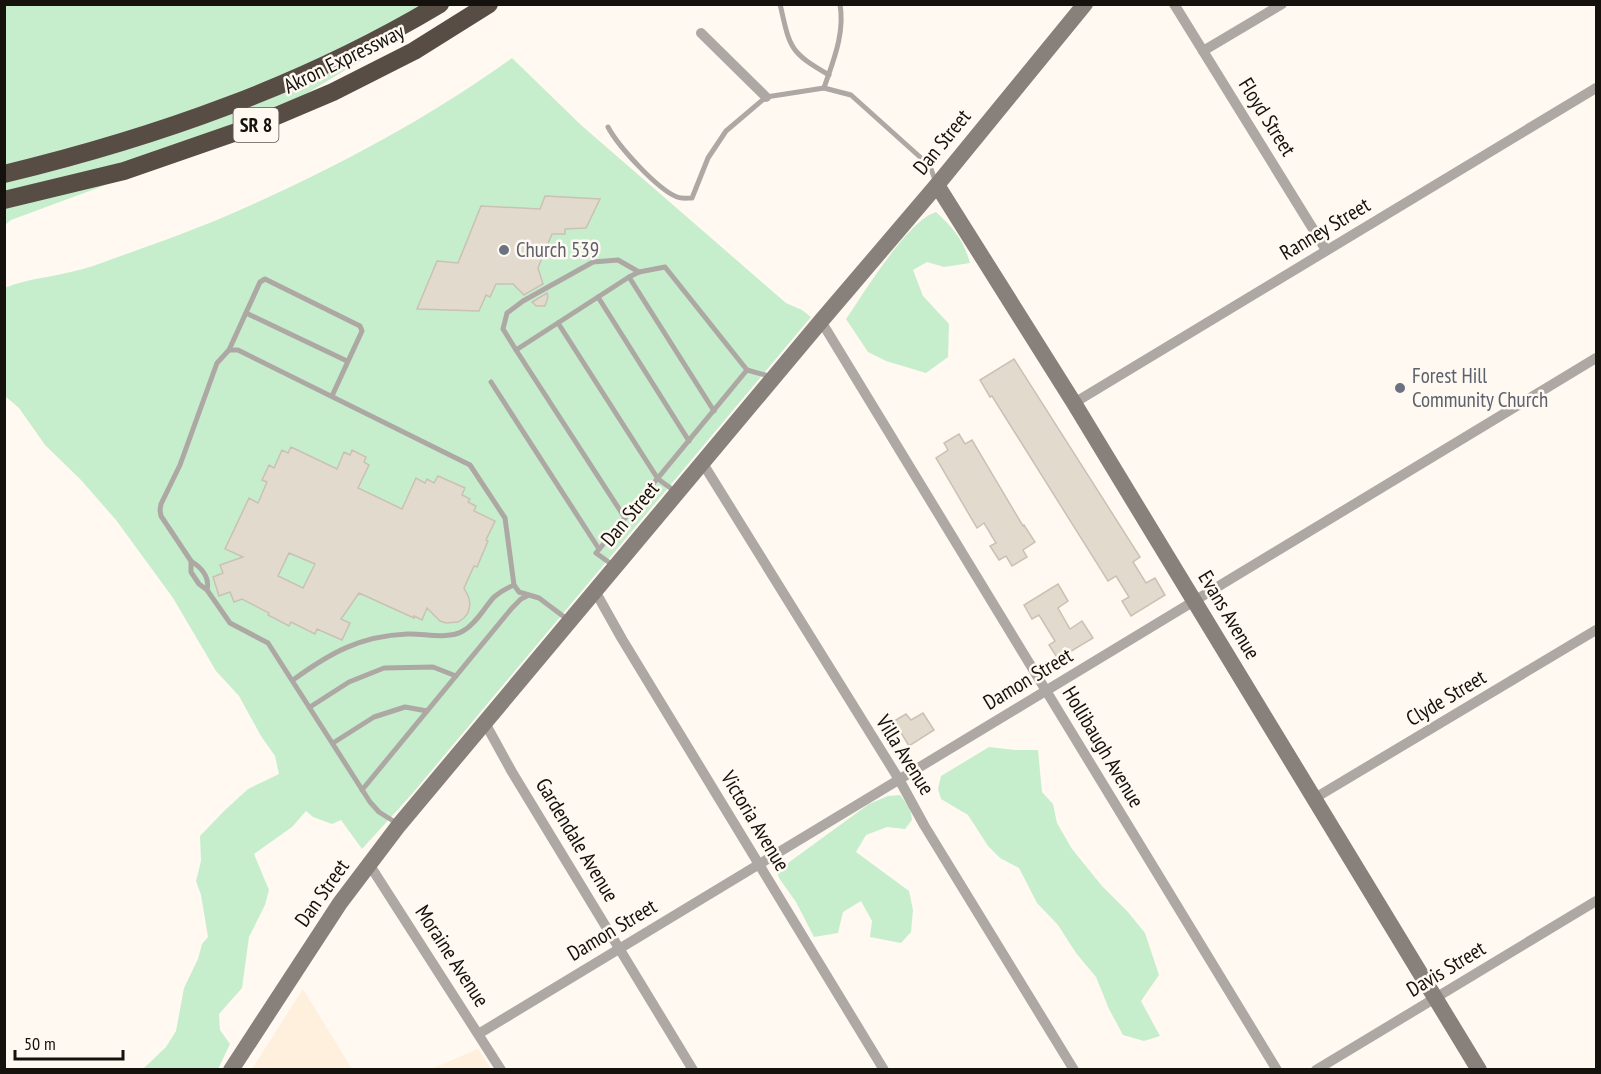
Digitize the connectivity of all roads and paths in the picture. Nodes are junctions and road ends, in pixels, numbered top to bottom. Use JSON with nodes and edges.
{"nodes":[{"id":1,"x":440,"y":4,"type":"edge"},
{"id":2,"x":489,"y":4,"type":"edge"},
{"id":3,"x":780,"y":4,"type":"edge"},
{"id":4,"x":840,"y":4,"type":"edge"},
{"id":5,"x":1085,"y":4,"type":"edge"},
{"id":6,"x":1174,"y":4,"type":"edge"},
{"id":7,"x":1282,"y":4,"type":"edge"},
{"id":8,"x":701,"y":33,"type":"dead end"},
{"id":9,"x":1203,"y":51,"type":"junction"},
{"id":10,"x":829,"y":75,"type":"junction"},
{"id":11,"x":1596,"y":87,"type":"edge"},
{"id":12,"x":824,"y":88,"type":"junction"},
{"id":13,"x":766,"y":97,"type":"junction"},
{"id":14,"x":608,"y":127,"type":"dead end"},
{"id":15,"x":4,"y":174,"type":"edge"},
{"id":16,"x":937,"y":185,"type":"junction"},
{"id":17,"x":4,"y":200,"type":"edge"},
{"id":18,"x":1326,"y":250,"type":"junction"},
{"id":19,"x":639,"y":272,"type":"junction"},
{"id":20,"x":629,"y":278,"type":"junction"},
{"id":21,"x":598,"y":297,"type":"junction"},
{"id":22,"x":246,"y":313,"type":"junction"},
{"id":23,"x":821,"y":321,"type":"junction"},
{"id":24,"x":558,"y":323,"type":"junction"},
{"id":25,"x":229,"y":350,"type":"junction"},
{"id":26,"x":516,"y":350,"type":"junction"},
{"id":27,"x":1596,"y":358,"type":"edge"},
{"id":28,"x":347,"y":361,"type":"junction"},
{"id":29,"x":747,"y":370,"type":"junction"},
{"id":30,"x":773,"y":377,"type":"junction"},
{"id":31,"x":491,"y":382,"type":"dead end"},
{"id":32,"x":332,"y":396,"type":"junction"},
{"id":33,"x":1074,"y":403,"type":"junction"},
{"id":34,"x":714,"y":411,"type":"junction"},
{"id":35,"x":689,"y":441,"type":"junction"},
{"id":36,"x":702,"y":462,"type":"junction"},
{"id":37,"x":658,"y":479,"type":"junction"},
{"id":38,"x":677,"y":493,"type":"junction"},
{"id":39,"x":625,"y":518,"type":"junction"},
{"id":40,"x":599,"y":549,"type":"junction"},
{"id":41,"x":191,"y":561,"type":"junction"},
{"id":42,"x":615,"y":567,"type":"junction"},
{"id":43,"x":514,"y":585,"type":"junction"},
{"id":44,"x":207,"y":590,"type":"junction"},
{"id":45,"x":595,"y":591,"type":"junction"},
{"id":46,"x":527,"y":596,"type":"junction"},
{"id":47,"x":1195,"y":601,"type":"junction"},
{"id":48,"x":569,"y":621,"type":"junction"},
{"id":49,"x":1596,"y":630,"type":"edge"},
{"id":50,"x":456,"y":676,"type":"junction"},
{"id":51,"x":293,"y":680,"type":"junction"},
{"id":52,"x":1047,"y":691,"type":"junction"},
{"id":53,"x":310,"y":707,"type":"junction"},
{"id":54,"x":427,"y":711,"type":"junction"},
{"id":55,"x":485,"y":723,"type":"junction"},
{"id":56,"x":333,"y":742,"type":"junction"},
{"id":57,"x":900,"y":781,"type":"junction"},
{"id":58,"x":363,"y":790,"type":"junction"},
{"id":59,"x":1315,"y":798,"type":"junction"},
{"id":60,"x":399,"y":825,"type":"junction"},
{"id":61,"x":369,"y":864,"type":"junction"},
{"id":62,"x":758,"y":865,"type":"junction"},
{"id":63,"x":1596,"y":901,"type":"edge"},
{"id":64,"x":620,"y":948,"type":"junction"},
{"id":65,"x":1437,"y":998,"type":"junction"},
{"id":66,"x":480,"y":1033,"type":"junction"},
{"id":67,"x":231,"y":1070,"type":"edge"},
{"id":68,"x":501,"y":1070,"type":"edge"},
{"id":69,"x":693,"y":1070,"type":"edge"},
{"id":70,"x":884,"y":1070,"type":"edge"},
{"id":71,"x":1074,"y":1070,"type":"edge"},
{"id":72,"x":1277,"y":1070,"type":"edge"},
{"id":73,"x":1316,"y":1070,"type":"edge"},
{"id":74,"x":1479,"y":1070,"type":"edge"}],
"edges":[{"from":1,"to":15,"type":"highway","name":"Akron Expressway","number":"SR 8"},
{"from":2,"to":17,"type":"highway","name":"Akron Expressway","number":"SR 8"},
{"from":3,"to":10,"type":"lane"},
{"from":4,"to":10,"type":"lane"},
{"from":5,"to":16,"type":"street","name":"Dan Street"},
{"from":6,"to":9,"type":"street","name":"Floyd Street"},
{"from":7,"to":9,"type":"street"},
{"from":8,"to":13,"type":"street"},
{"from":9,"to":18,"type":"street","name":"Floyd Street"},
{"from":10,"to":12,"type":"lane"},
{"from":11,"to":18,"type":"street","name":"Ranney Street"},
{"from":12,"to":13,"type":"lane"},
{"from":12,"to":16,"type":"lane"},
{"from":13,"to":14,"type":"lane"},
{"from":16,"to":23,"type":"street","name":"Dan Street"},
{"from":16,"to":33,"type":"street","name":"Evans Avenue"},
{"from":18,"to":33,"type":"street","name":"Ranney Street"},
{"from":19,"to":20,"type":"lane"},
{"from":19,"to":26,"type":"lane"},
{"from":19,"to":29,"type":"lane"},
{"from":20,"to":21,"type":"lane"},
{"from":20,"to":34,"type":"lane"},
{"from":21,"to":24,"type":"lane"},
{"from":21,"to":35,"type":"lane"},
{"from":22,"to":25,"type":"lane"},
{"from":22,"to":28,"type":"lane"},
{"from":22,"to":28,"type":"lane"},
{"from":23,"to":30,"type":"street","name":"Dan Street"},
{"from":23,"to":52,"type":"street","name":"Hollibaugh Avenue"},
{"from":24,"to":26,"type":"lane"},
{"from":24,"to":37,"type":"lane"},
{"from":25,"to":32,"type":"lane"},
{"from":25,"to":41,"type":"lane"},
{"from":26,"to":39,"type":"lane"},
{"from":27,"to":47,"type":"street","name":"Damon Street"},
{"from":28,"to":32,"type":"lane"},
{"from":29,"to":30,"type":"lane"},
{"from":29,"to":34,"type":"lane"},
{"from":30,"to":36,"type":"street","name":"Dan Street"},
{"from":31,"to":40,"type":"lane"},
{"from":32,"to":43,"type":"lane"},
{"from":33,"to":47,"type":"street","name":"Evans Avenue"},
{"from":34,"to":35,"type":"lane"},
{"from":35,"to":37,"type":"lane"},
{"from":36,"to":38,"type":"street","name":"Dan Street"},
{"from":36,"to":57,"type":"street","name":"Villa Avenue"},
{"from":37,"to":38,"type":"lane"},
{"from":37,"to":39,"type":"lane"},
{"from":38,"to":42,"type":"street","name":"Dan Street"},
{"from":39,"to":40,"type":"lane"},
{"from":40,"to":42,"type":"lane"},
{"from":41,"to":44,"type":"lane"},
{"from":41,"to":44,"type":"lane"},
{"from":42,"to":45,"type":"street","name":"Dan Street"},
{"from":43,"to":46,"type":"lane"},
{"from":43,"to":51,"type":"lane"},
{"from":44,"to":51,"type":"lane"},
{"from":45,"to":48,"type":"street","name":"Dan Street"},
{"from":45,"to":62,"type":"street","name":"Victoria Avenue"},
{"from":46,"to":48,"type":"lane"},
{"from":46,"to":50,"type":"lane"},
{"from":47,"to":52,"type":"street","name":"Damon Street"},
{"from":47,"to":59,"type":"street","name":"Evans Avenue"},
{"from":48,"to":55,"type":"street","name":"Dan Street"},
{"from":49,"to":59,"type":"street","name":"Clyde Street"},
{"from":50,"to":53,"type":"lane"},
{"from":50,"to":54,"type":"lane"},
{"from":51,"to":53,"type":"lane"},
{"from":52,"to":57,"type":"street","name":"Damon Street"},
{"from":52,"to":72,"type":"street","name":"Hollibaugh Avenue"},
{"from":53,"to":56,"type":"lane"},
{"from":54,"to":56,"type":"lane"},
{"from":54,"to":58,"type":"lane"},
{"from":55,"to":60,"type":"street","name":"Dan Street"},
{"from":55,"to":64,"type":"street","name":"Gardendale Avenue"},
{"from":56,"to":58,"type":"lane"},
{"from":57,"to":62,"type":"street","name":"Damon Street"},
{"from":57,"to":71,"type":"street","name":"Villa Avenue"},
{"from":58,"to":60,"type":"lane"},
{"from":59,"to":65,"type":"street","name":"Evans Avenue"},
{"from":60,"to":61,"type":"street","name":"Dan Street"},
{"from":61,"to":66,"type":"street","name":"Moraine Avenue"},
{"from":61,"to":67,"type":"street","name":"Dan Street"},
{"from":62,"to":64,"type":"street","name":"Damon Street"},
{"from":62,"to":70,"type":"street","name":"Victoria Avenue"},
{"from":63,"to":65,"type":"street","name":"Davis Street"},
{"from":64,"to":66,"type":"street","name":"Damon Street"},
{"from":64,"to":69,"type":"street","name":"Gardendale Avenue"},
{"from":65,"to":73,"type":"street","name":"Davis Street"},
{"from":65,"to":74,"type":"street","name":"Evans Avenue"},
{"from":66,"to":68,"type":"street","name":"Moraine Avenue"}]}
